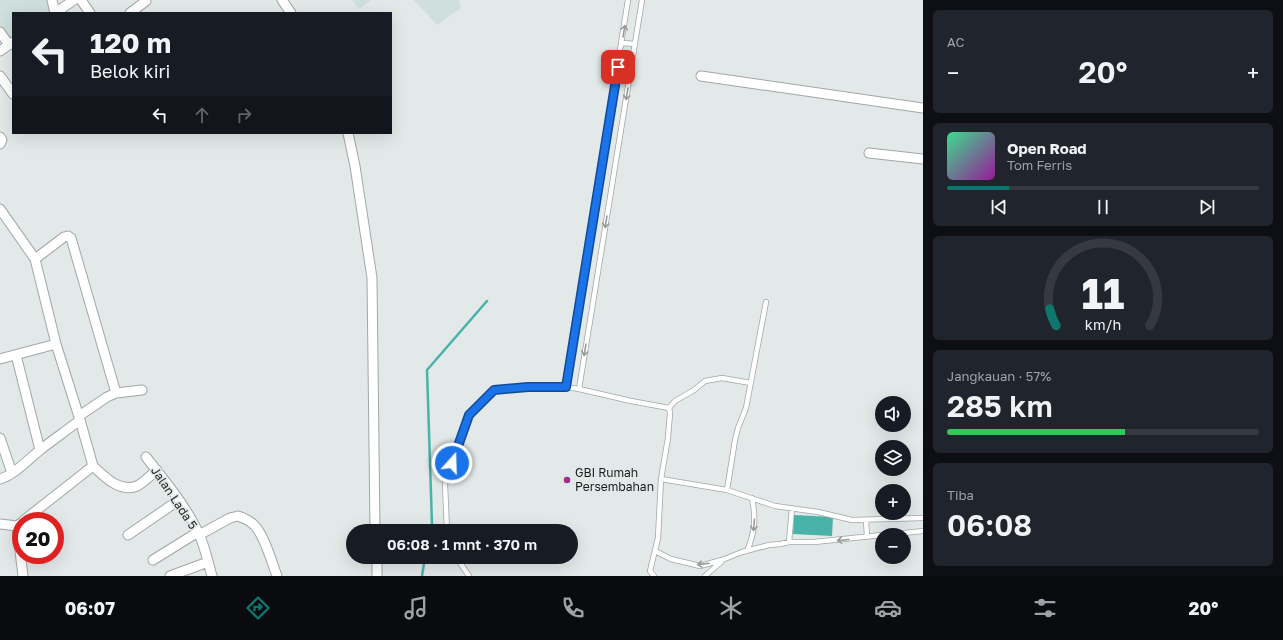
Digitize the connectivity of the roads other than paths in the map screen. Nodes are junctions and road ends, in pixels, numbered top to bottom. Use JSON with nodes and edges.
{"nodes":[{"id":1,"x":52,"y":0,"type":"edge"},
{"id":2,"x":74,"y":0,"type":"edge"},
{"id":3,"x":80,"y":0,"type":"edge"},
{"id":4,"x":282,"y":0,"type":"edge"},
{"id":5,"x":628,"y":0,"type":"edge"},
{"id":6,"x":642,"y":0,"type":"edge"},
{"id":7,"x":146,"y":1,"type":"dead end"},
{"id":8,"x":55,"y":12,"type":"edge"},
{"id":9,"x":56,"y":12,"type":"edge"},
{"id":10,"x":89,"y":12,"type":"edge"},
{"id":11,"x":131,"y":12,"type":"edge"},
{"id":12,"x":290,"y":12,"type":"edge"},
{"id":13,"x":0,"y":32,"type":"edge"},
{"id":14,"x":11,"y":43,"type":"edge"},
{"id":15,"x":622,"y":43,"type":"junction"},
{"id":16,"x":635,"y":44,"type":"junction"},
{"id":17,"x":0,"y":51,"type":"edge"},
{"id":18,"x":0,"y":76,"type":"edge"},
{"id":19,"x":701,"y":76,"type":"dead end"},
{"id":20,"x":12,"y":93,"type":"edge"},
{"id":21,"x":923,"y":108,"type":"edge"},
{"id":22,"x":348,"y":134,"type":"edge"},
{"id":23,"x":0,"y":137,"type":"edge"},
{"id":24,"x":0,"y":144,"type":"edge"},
{"id":25,"x":869,"y":153,"type":"dead end"},
{"id":26,"x":923,"y":160,"type":"edge"},
{"id":27,"x":0,"y":210,"type":"edge"},
{"id":28,"x":35,"y":259,"type":"junction"},
{"id":29,"x":766,"y":302,"type":"dead end"},
{"id":30,"x":56,"y":344,"type":"junction"},
{"id":31,"x":16,"y":355,"type":"junction"},
{"id":32,"x":0,"y":359,"type":"edge"},
{"id":33,"x":751,"y":383,"type":"junction"},
{"id":34,"x":566,"y":387,"type":"junction"},
{"id":35,"x":579,"y":389,"type":"junction"},
{"id":36,"x":142,"y":390,"type":"dead end"},
{"id":37,"x":116,"y":393,"type":"junction"},
{"id":38,"x":669,"y":408,"type":"junction"},
{"id":39,"x":80,"y":418,"type":"junction"},
{"id":40,"x":0,"y":438,"type":"edge"},
{"id":41,"x":40,"y":450,"type":"junction"},
{"id":42,"x":146,"y":457,"type":"dead end"},
{"id":43,"x":93,"y":466,"type":"junction"},
{"id":44,"x":157,"y":470,"type":"junction"},
{"id":45,"x":12,"y":473,"type":"junction"},
{"id":46,"x":0,"y":479,"type":"edge"},
{"id":47,"x":661,"y":479,"type":"junction"},
{"id":48,"x":727,"y":490,"type":"junction"},
{"id":49,"x":752,"y":498,"type":"junction"},
{"id":50,"x":179,"y":500,"type":"junction"},
{"id":51,"x":792,"y":508,"type":"junction"},
{"id":52,"x":34,"y":512,"type":"edge"},
{"id":53,"x":923,"y":518,"type":"edge"},
{"id":54,"x":866,"y":520,"type":"junction"},
{"id":55,"x":12,"y":523,"type":"edge"},
{"id":56,"x":0,"y":524,"type":"edge"},
{"id":57,"x":375,"y":524,"type":"edge"},
{"id":58,"x":447,"y":524,"type":"edge"},
{"id":59,"x":923,"y":531,"type":"edge"},
{"id":60,"x":911,"y":532,"type":"edge"},
{"id":61,"x":199,"y":534,"type":"junction"},
{"id":62,"x":128,"y":535,"type":"dead end"},
{"id":63,"x":875,"y":536,"type":"edge"},
{"id":64,"x":867,"y":537,"type":"junction"},
{"id":65,"x":789,"y":542,"type":"junction"},
{"id":66,"x":655,"y":551,"type":"junction"},
{"id":67,"x":748,"y":551,"type":"junction"},
{"id":68,"x":153,"y":560,"type":"dead end"},
{"id":69,"x":722,"y":560,"type":"junction"},
{"id":70,"x":208,"y":562,"type":"junction"},
{"id":71,"x":22,"y":564,"type":"edge"},
{"id":72,"x":376,"y":564,"type":"edge"},
{"id":73,"x":461,"y":564,"type":"edge"},
{"id":74,"x":22,"y":576,"type":"edge"},
{"id":75,"x":170,"y":576,"type":"edge"},
{"id":76,"x":212,"y":576,"type":"edge"},
{"id":77,"x":277,"y":576,"type":"edge"},
{"id":78,"x":377,"y":576,"type":"edge"},
{"id":79,"x":469,"y":576,"type":"edge"},
{"id":80,"x":654,"y":576,"type":"edge"},
{"id":81,"x":705,"y":576,"type":"edge"}],
"edges":[{"from":1,"to":8,"type":"street"},
{"from":2,"to":9,"type":"street"},
{"from":3,"to":10,"type":"street"},
{"from":4,"to":12,"type":"street"},
{"from":15,"to":5,"type":"lane","one_way":true},
{"from":6,"to":16,"type":"lane"},
{"from":7,"to":11,"type":"street"},
{"from":13,"to":14,"type":"street"},
{"from":14,"to":17,"type":"street"},
{"from":15,"to":16,"type":"lane"},
{"from":15,"to":34,"type":"lane"},
{"from":16,"to":35,"type":"lane","one_way":true},
{"from":18,"to":20,"type":"street"},
{"from":19,"to":21,"type":"street"},
{"from":22,"to":57,"type":"street"},
{"from":23,"to":24,"type":"street"},
{"from":25,"to":26,"type":"street"},
{"from":27,"to":28,"type":"street"},
{"from":28,"to":30,"type":"street"},
{"from":28,"to":37,"type":"street"},
{"from":29,"to":33,"type":"lane"},
{"from":30,"to":31,"type":"street"},
{"from":30,"to":39,"type":"street"},
{"from":31,"to":32,"type":"street"},
{"from":31,"to":41,"type":"street"},
{"from":33,"to":38,"type":"lane"},
{"from":33,"to":48,"type":"lane"},
{"from":34,"to":35,"type":"lane"},
{"from":34,"to":58,"type":"lane"},
{"from":35,"to":38,"type":"lane"},
{"from":36,"to":37,"type":"street"},
{"from":37,"to":39,"type":"street"},
{"from":38,"to":47,"type":"lane"},
{"from":39,"to":41,"type":"street"},
{"from":39,"to":43,"type":"street"},
{"from":40,"to":45,"type":"street"},
{"from":41,"to":45,"type":"street"},
{"from":42,"to":44,"type":"street","name":"Jalan Lada 5"},
{"from":43,"to":44,"type":"street"},
{"from":43,"to":52,"type":"street"},
{"from":44,"to":50,"type":"street","name":"Jalan Lada 5"},
{"from":45,"to":46,"type":"street"},
{"from":47,"to":48,"type":"lane"},
{"from":47,"to":66,"type":"lane"},
{"from":48,"to":49,"type":"lane"},
{"from":49,"to":51,"type":"lane"},
{"from":49,"to":67,"type":"lane","one_way":true},
{"from":50,"to":61,"type":"street","name":"Jalan Lada 5"},
{"from":50,"to":62,"type":"street"},
{"from":51,"to":54,"type":"lane"},
{"from":51,"to":65,"type":"lane"},
{"from":53,"to":54,"type":"lane"},
{"from":54,"to":64,"type":"lane"},
{"from":55,"to":56,"type":"street"},
{"from":59,"to":60,"type":"lane"},
{"from":61,"to":68,"type":"street"},
{"from":61,"to":70,"type":"street","name":"Jalan Lada 5"},
{"from":61,"to":77,"type":"street"},
{"from":63,"to":64,"type":"lane"},
{"from":64,"to":65,"type":"lane","one_way":true},
{"from":65,"to":67,"type":"lane"},
{"from":69,"to":66,"type":"lane","one_way":true},
{"from":66,"to":80,"type":"lane"},
{"from":67,"to":69,"type":"lane"},
{"from":69,"to":81,"type":"lane"},
{"from":70,"to":75,"type":"street"},
{"from":70,"to":76,"type":"street","name":"Jalan Lada 5"},
{"from":71,"to":74,"type":"street"},
{"from":72,"to":78,"type":"street"},
{"from":73,"to":79,"type":"lane"}]}
